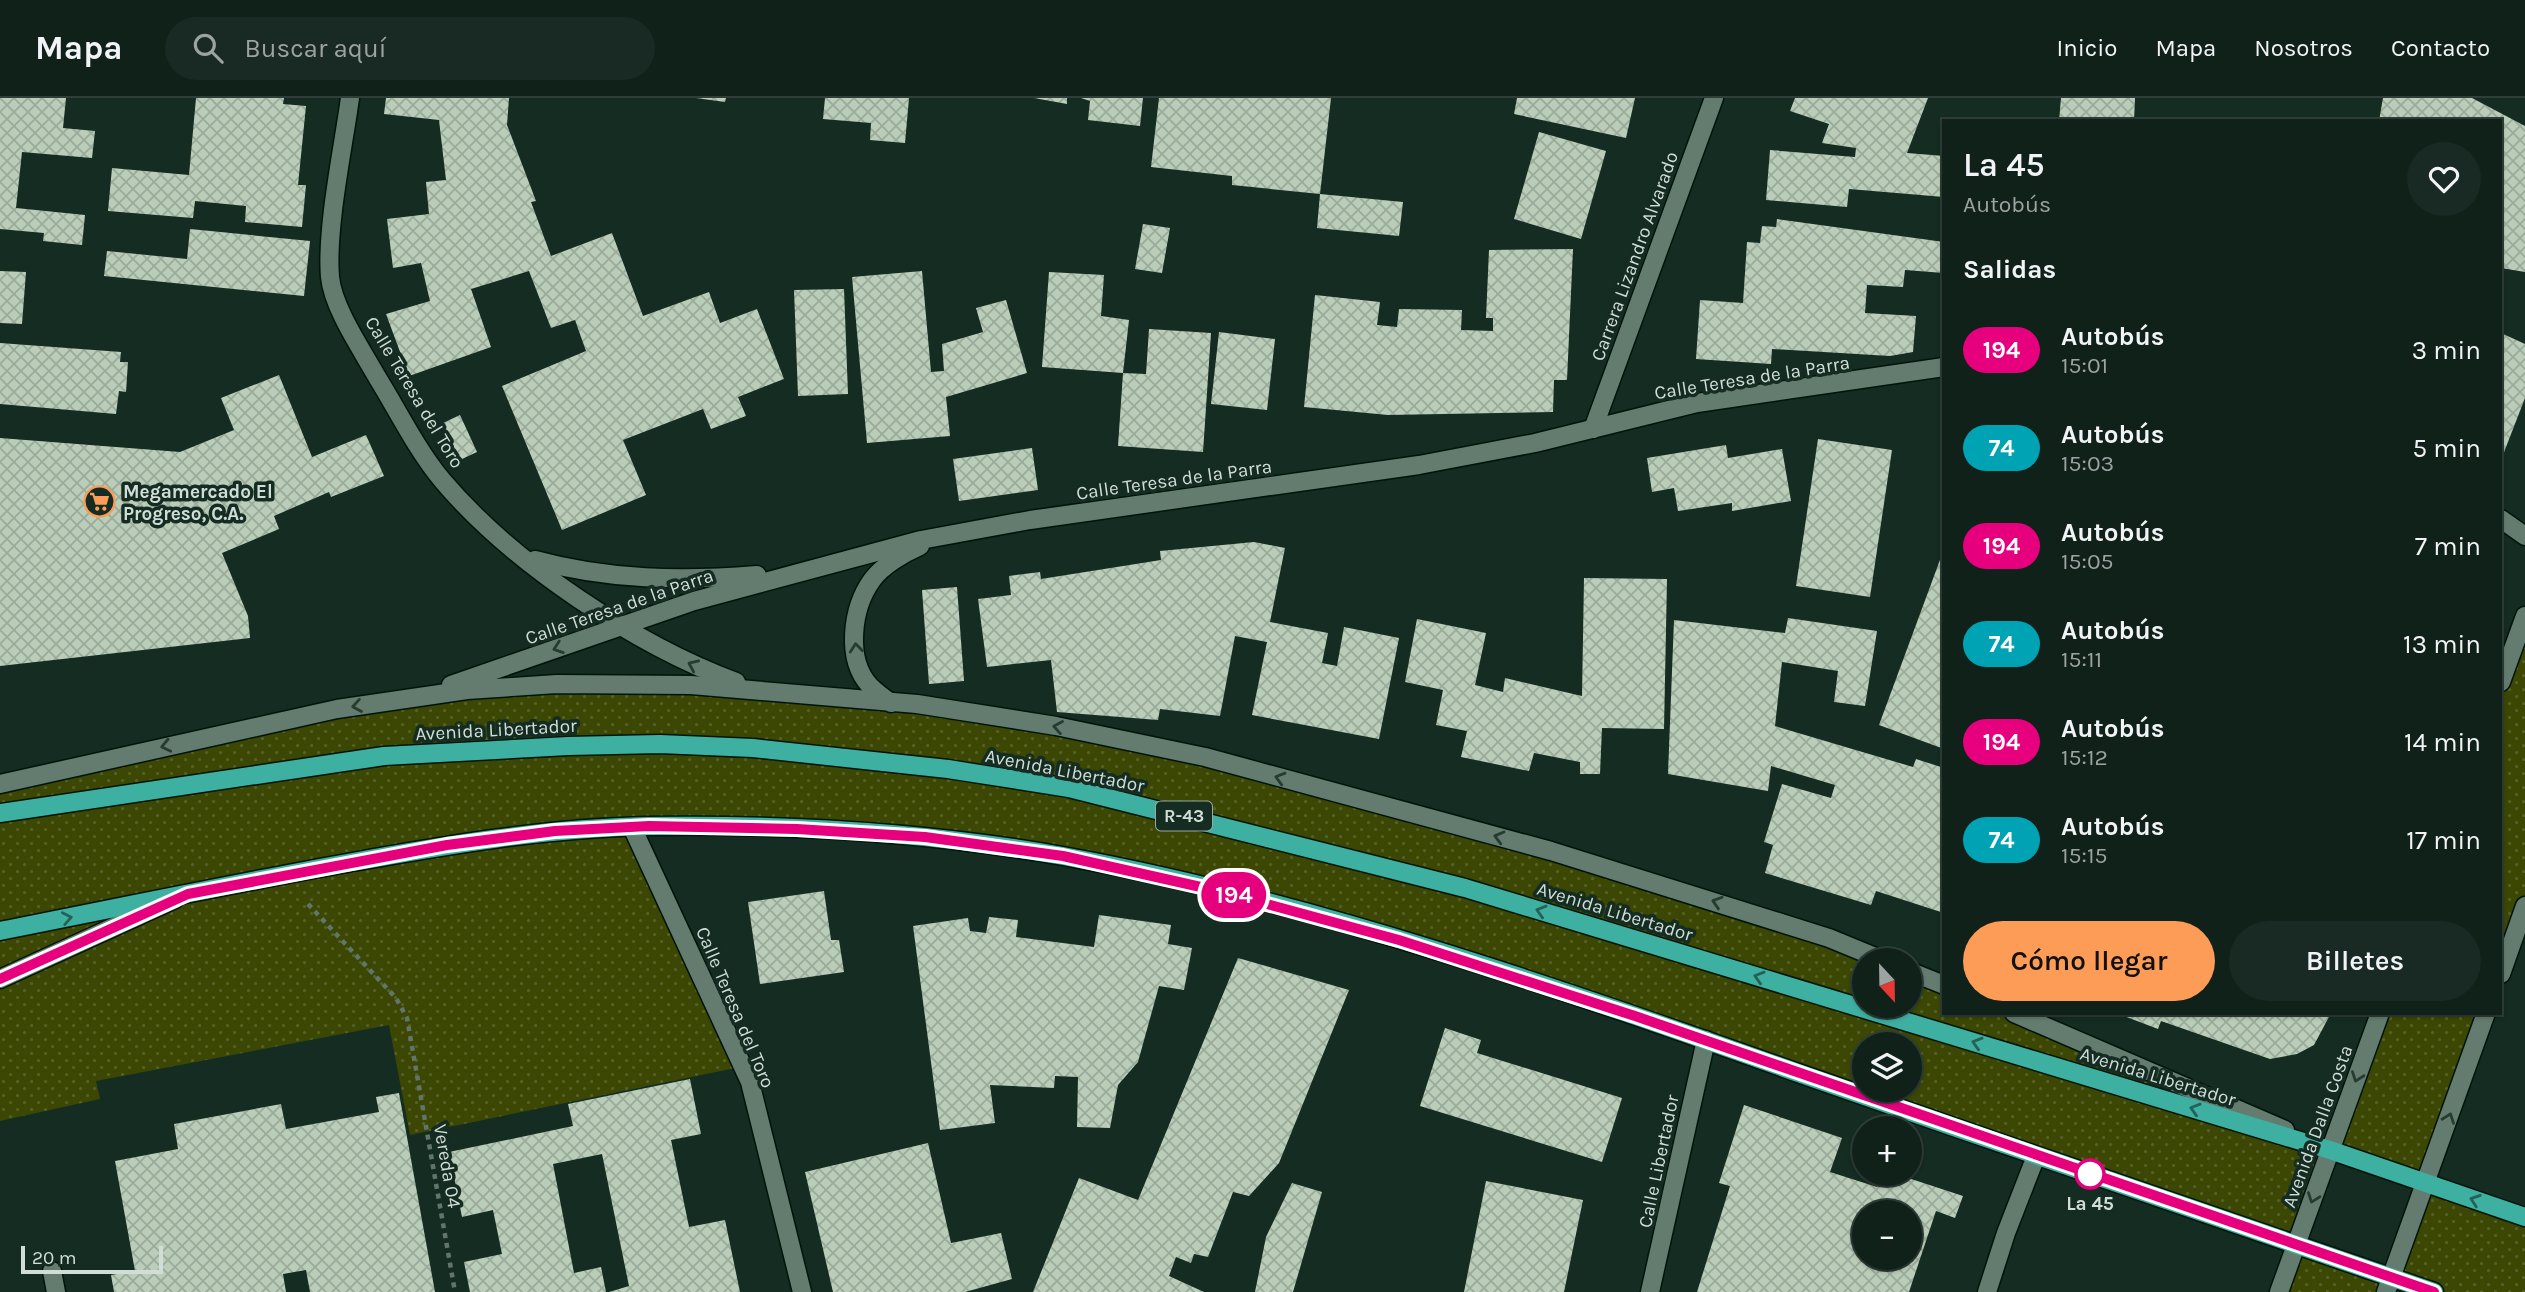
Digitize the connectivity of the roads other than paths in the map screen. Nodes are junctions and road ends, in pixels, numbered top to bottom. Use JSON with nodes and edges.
{"nodes":[{"id":1,"x":350,"y":98,"type":"edge"},
{"id":2,"x":1714,"y":98,"type":"edge"},
{"id":3,"x":1942,"y":367,"type":"edge"},
{"id":4,"x":1592,"y":429,"type":"junction"},
{"id":5,"x":2502,"y":520,"type":"edge"},
{"id":6,"x":940,"y":536,"type":"junction"},
{"id":7,"x":2525,"y":536,"type":"edge"},
{"id":8,"x":522,"y":556,"type":"junction"},
{"id":9,"x":799,"y":572,"type":"junction"},
{"id":10,"x":2525,"y":616,"type":"edge"},
{"id":11,"x":623,"y":625,"type":"junction"},
{"id":12,"x":2502,"y":679,"type":"edge"},
{"id":13,"x":756,"y":690,"type":"junction"},
{"id":14,"x":425,"y":694,"type":"junction"},
{"id":15,"x":891,"y":703,"type":"junction"},
{"id":16,"x":0,"y":784,"type":"edge"},
{"id":17,"x":0,"y":813,"type":"edge"},
{"id":18,"x":632,"y":827,"type":"junction"},
{"id":19,"x":188,"y":894,"type":"junction"},
{"id":20,"x":2525,"y":906,"type":"edge"},
{"id":21,"x":5,"y":930,"type":"edge"},
{"id":22,"x":1853,"y":948,"type":"edge"},
{"id":23,"x":2502,"y":971,"type":"edge"},
{"id":24,"x":1922,"y":976,"type":"edge"},
{"id":25,"x":0,"y":979,"type":"edge"},
{"id":26,"x":1942,"y":984,"type":"edge"},
{"id":27,"x":2019,"y":1015,"type":"edge"},
{"id":28,"x":2379,"y":1015,"type":"edge"},
{"id":29,"x":2486,"y":1015,"type":"edge"},
{"id":30,"x":1706,"y":1040,"type":"junction"},
{"id":31,"x":2330,"y":1150,"type":"junction"},
{"id":32,"x":2036,"y":1156,"type":"junction"},
{"id":33,"x":2426,"y":1182,"type":"junction"},
{"id":34,"x":2525,"y":1217,"type":"edge"},
{"id":35,"x":2296,"y":1246,"type":"junction"},
{"id":36,"x":52,"y":1272,"type":"dead end"},
{"id":37,"x":2389,"y":1285,"type":"edge"},
{"id":38,"x":56,"y":1292,"type":"edge"},
{"id":39,"x":802,"y":1292,"type":"edge"},
{"id":40,"x":1650,"y":1292,"type":"edge"},
{"id":41,"x":1987,"y":1292,"type":"edge"},
{"id":42,"x":2279,"y":1292,"type":"edge"},
{"id":43,"x":2434,"y":1292,"type":"edge"}],
"edges":[{"from":1,"to":8,"type":"street","name":"Calle Teresa del Toro"},
{"from":2,"to":4,"type":"street","name":"Carrera Lizandro Alvarado"},
{"from":3,"to":4,"type":"street","name":"Calle Teresa de la Parra"},
{"from":4,"to":6,"type":"street","name":"Calle Teresa de la Parra"},
{"from":5,"to":7,"type":"street"},
{"from":6,"to":9,"type":"street","name":"Calle Teresa de la Parra"},
{"from":15,"to":6,"type":"street","one_way":true},
{"from":8,"to":9,"type":"street"},
{"from":8,"to":11,"type":"street","name":"Calle Teresa del Toro"},
{"from":9,"to":11,"type":"street","name":"Calle Teresa de la Parra"},
{"from":10,"to":12,"type":"street"},
{"from":13,"to":11,"type":"street","name":"Calle Teresa del Toro","one_way":true},
{"from":11,"to":14,"type":"street","name":"Calle Teresa de la Parra","one_way":true},
{"from":13,"to":14,"type":"street","name":"Avenida Libertador"},
{"from":13,"to":15,"type":"street","name":"Avenida Libertador"},
{"from":14,"to":16,"type":"street","name":"Avenida Libertador","one_way":true},
{"from":22,"to":15,"type":"street","name":"Avenida Libertador","one_way":true},
{"from":31,"to":17,"type":"main road","name":"Avenida Libertador","number":"R-43","one_way":true},
{"from":18,"to":19,"type":"main road"},
{"from":18,"to":30,"type":"main road"},
{"from":18,"to":39,"type":"street","name":"Calle Teresa del Toro"},
{"from":21,"to":19,"type":"main road","one_way":true},
{"from":19,"to":25,"type":"street"},
{"from":20,"to":23,"type":"street"},
{"from":24,"to":26,"type":"street"},
{"from":27,"to":31,"type":"street","name":"Avenida Libertador","number":"R-43"},
{"from":28,"to":31,"type":"street","name":"Avenida Dalla Costa","one_way":true},
{"from":33,"to":29,"type":"street","one_way":true},
{"from":30,"to":32,"type":"main road"},
{"from":30,"to":40,"type":"street","name":"Calle Libertador"},
{"from":31,"to":33,"type":"main road","name":"Avenida Libertador","number":"R-43"},
{"from":31,"to":35,"type":"street","name":"Avenida Dalla Costa","one_way":true},
{"from":32,"to":35,"type":"main road"},
{"from":32,"to":41,"type":"street"},
{"from":34,"to":33,"type":"main road","name":"Avenida Libertador","number":"R-43","one_way":true},
{"from":33,"to":37,"type":"street"},
{"from":35,"to":37,"type":"main road"},
{"from":35,"to":42,"type":"street","name":"Avenida Dalla Costa"},
{"from":36,"to":38,"type":"street"},
{"from":37,"to":43,"type":"main road"}]}
